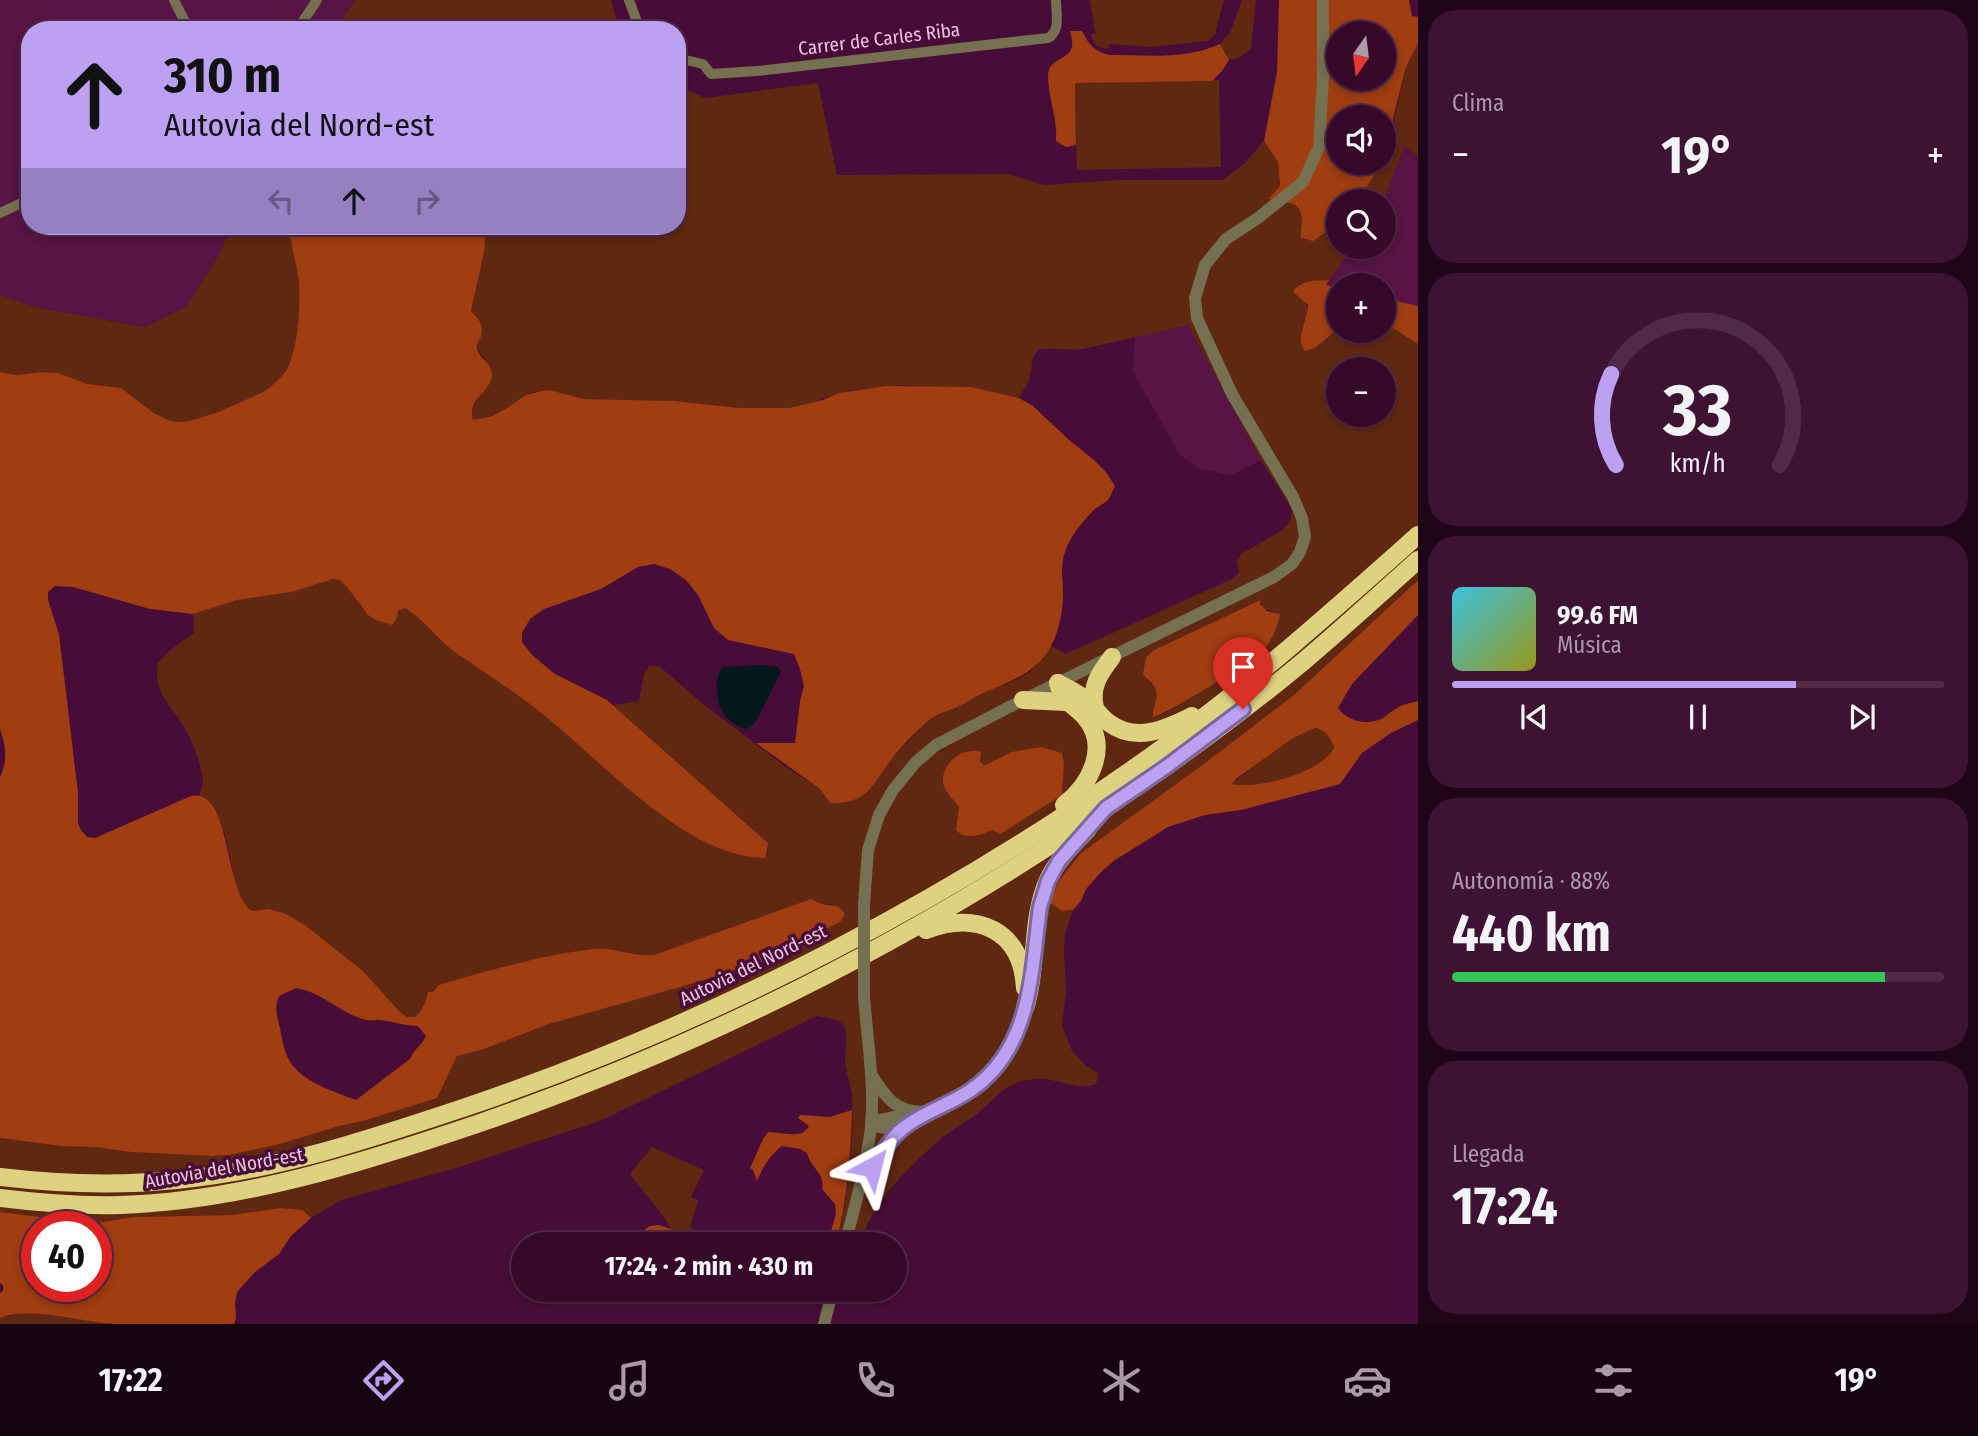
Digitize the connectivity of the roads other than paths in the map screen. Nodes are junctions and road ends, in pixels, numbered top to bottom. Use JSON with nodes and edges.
{"nodes":[{"id":1,"x":174,"y":0,"type":"edge"},
{"id":2,"x":317,"y":0,"type":"edge"},
{"id":3,"x":629,"y":0,"type":"edge"},
{"id":4,"x":1056,"y":0,"type":"edge"},
{"id":5,"x":1323,"y":0,"type":"edge"},
{"id":6,"x":184,"y":21,"type":"edge"},
{"id":7,"x":303,"y":21,"type":"edge"},
{"id":8,"x":636,"y":21,"type":"edge"},
{"id":9,"x":686,"y":60,"type":"edge"},
{"id":10,"x":21,"y":204,"type":"edge"},
{"id":11,"x":0,"y":214,"type":"edge"},
{"id":12,"x":1418,"y":535,"type":"edge"},
{"id":13,"x":1418,"y":560,"type":"edge"},
{"id":14,"x":1112,"y":657,"type":"junction"},
{"id":15,"x":1058,"y":683,"type":"junction"},
{"id":16,"x":1023,"y":700,"type":"junction"},
{"id":17,"x":1066,"y":702,"type":"junction"},
{"id":18,"x":1095,"y":708,"type":"junction"},
{"id":19,"x":1215,"y":708,"type":"junction"},
{"id":20,"x":1106,"y":808,"type":"junction"},
{"id":21,"x":1027,"y":840,"type":"junction"},
{"id":22,"x":892,"y":940,"type":"junction"},
{"id":23,"x":1025,"y":1008,"type":"junction"},
{"id":24,"x":870,"y":1073,"type":"junction"},
{"id":25,"x":927,"y":1112,"type":"junction"},
{"id":26,"x":911,"y":1113,"type":"junction"},
{"id":27,"x":871,"y":1124,"type":"junction"},
{"id":28,"x":904,"y":1127,"type":"junction"},
{"id":29,"x":0,"y":1177,"type":"edge"},
{"id":30,"x":862,"y":1178,"type":"junction"},
{"id":31,"x":0,"y":1198,"type":"edge"},
{"id":32,"x":848,"y":1232,"type":"edge"},
{"id":33,"x":830,"y":1302,"type":"edge"},
{"id":34,"x":824,"y":1324,"type":"edge"}],
"edges":[{"from":1,"to":6,"type":"street"},
{"from":2,"to":7,"type":"street"},
{"from":3,"to":8,"type":"street"},
{"from":4,"to":9,"type":"street","name":"Carrer de Carles Riba"},
{"from":5,"to":14,"type":"street"},
{"from":10,"to":11,"type":"street"},
{"from":12,"to":19,"type":"highway","name":"Autovia del Nord-est"},
{"from":13,"to":20,"type":"highway","name":"Autovia del Nord-est"},
{"from":14,"to":15,"type":"street"},
{"from":14,"to":18,"type":"highway"},
{"from":15,"to":16,"type":"street"},
{"from":15,"to":17,"type":"highway"},
{"from":15,"to":18,"type":"highway"},
{"from":16,"to":17,"type":"highway"},
{"from":16,"to":24,"type":"street","bridge":true},
{"from":17,"to":21,"type":"highway"},
{"from":18,"to":19,"type":"highway"},
{"from":19,"to":21,"type":"highway","name":"Autovia del Nord-est"},
{"from":20,"to":22,"type":"highway","name":"Autovia del Nord-est"},
{"from":20,"to":23,"type":"highway"},
{"from":21,"to":29,"type":"highway","name":"Autovia del Nord-est"},
{"from":22,"to":23,"type":"highway"},
{"from":22,"to":31,"type":"highway","name":"Autovia del Nord-est"},
{"from":23,"to":25,"type":"street"},
{"from":24,"to":26,"type":"street"},
{"from":24,"to":27,"type":"street"},
{"from":25,"to":26,"type":"street"},
{"from":25,"to":28,"type":"street"},
{"from":26,"to":27,"type":"street"},
{"from":27,"to":28,"type":"street"},
{"from":27,"to":30,"type":"street"},
{"from":28,"to":30,"type":"street"},
{"from":30,"to":32,"type":"street"},
{"from":33,"to":34,"type":"street"}]}
